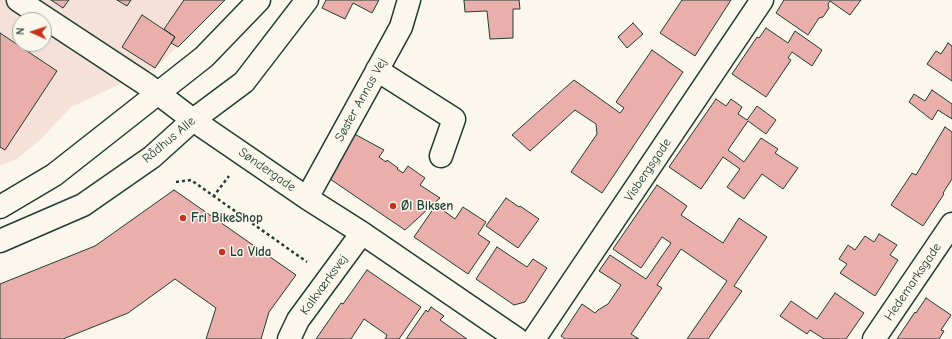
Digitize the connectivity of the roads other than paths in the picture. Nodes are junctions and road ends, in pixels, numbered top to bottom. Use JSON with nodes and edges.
{"nodes":[{"id":1,"x":18,"y":0,"type":"edge"},
{"id":2,"x":259,"y":0,"type":"edge"},
{"id":3,"x":307,"y":0,"type":"edge"},
{"id":4,"x":409,"y":0,"type":"edge"},
{"id":5,"x":762,"y":0,"type":"edge"},
{"id":6,"x":377,"y":70,"type":"junction"},
{"id":7,"x":159,"y":94,"type":"junction"},
{"id":8,"x":193,"y":120,"type":"junction"},
{"id":9,"x":441,"y":156,"type":"dead end"},
{"id":10,"x":307,"y":198,"type":"junction"},
{"id":11,"x":0,"y":207,"type":"edge"},
{"id":12,"x":952,"y":224,"type":"edge"},
{"id":13,"x":362,"y":233,"type":"junction"},
{"id":14,"x":0,"y":241,"type":"edge"},
{"id":15,"x":290,"y":339,"type":"edge"},
{"id":16,"x":517,"y":339,"type":"edge"},
{"id":17,"x":534,"y":339,"type":"edge"},
{"id":18,"x":874,"y":339,"type":"edge"}],
"edges":[{"from":1,"to":7,"type":"street","name":"Søndergade"},
{"from":2,"to":7,"type":"street"},
{"from":3,"to":8,"type":"street","name":"Rådhus Alle"},
{"from":4,"to":6,"type":"street","name":"Søster Annas Vej"},
{"from":5,"to":17,"type":"street","name":"Visbergsgade"},
{"from":6,"to":9,"type":"street"},
{"from":6,"to":10,"type":"street","name":"Søster Annas Vej"},
{"from":7,"to":8,"type":"street","name":"Søndergade"},
{"from":7,"to":11,"type":"street"},
{"from":8,"to":10,"type":"street","name":"Søndergade"},
{"from":8,"to":14,"type":"street","name":"Rådhus Alle"},
{"from":10,"to":13,"type":"street","name":"Søndergade"},
{"from":12,"to":18,"type":"street","name":"Hedemarksgade"},
{"from":13,"to":15,"type":"street","name":"Kalkværksvej"},
{"from":13,"to":16,"type":"street","name":"Søndergade"}]}
